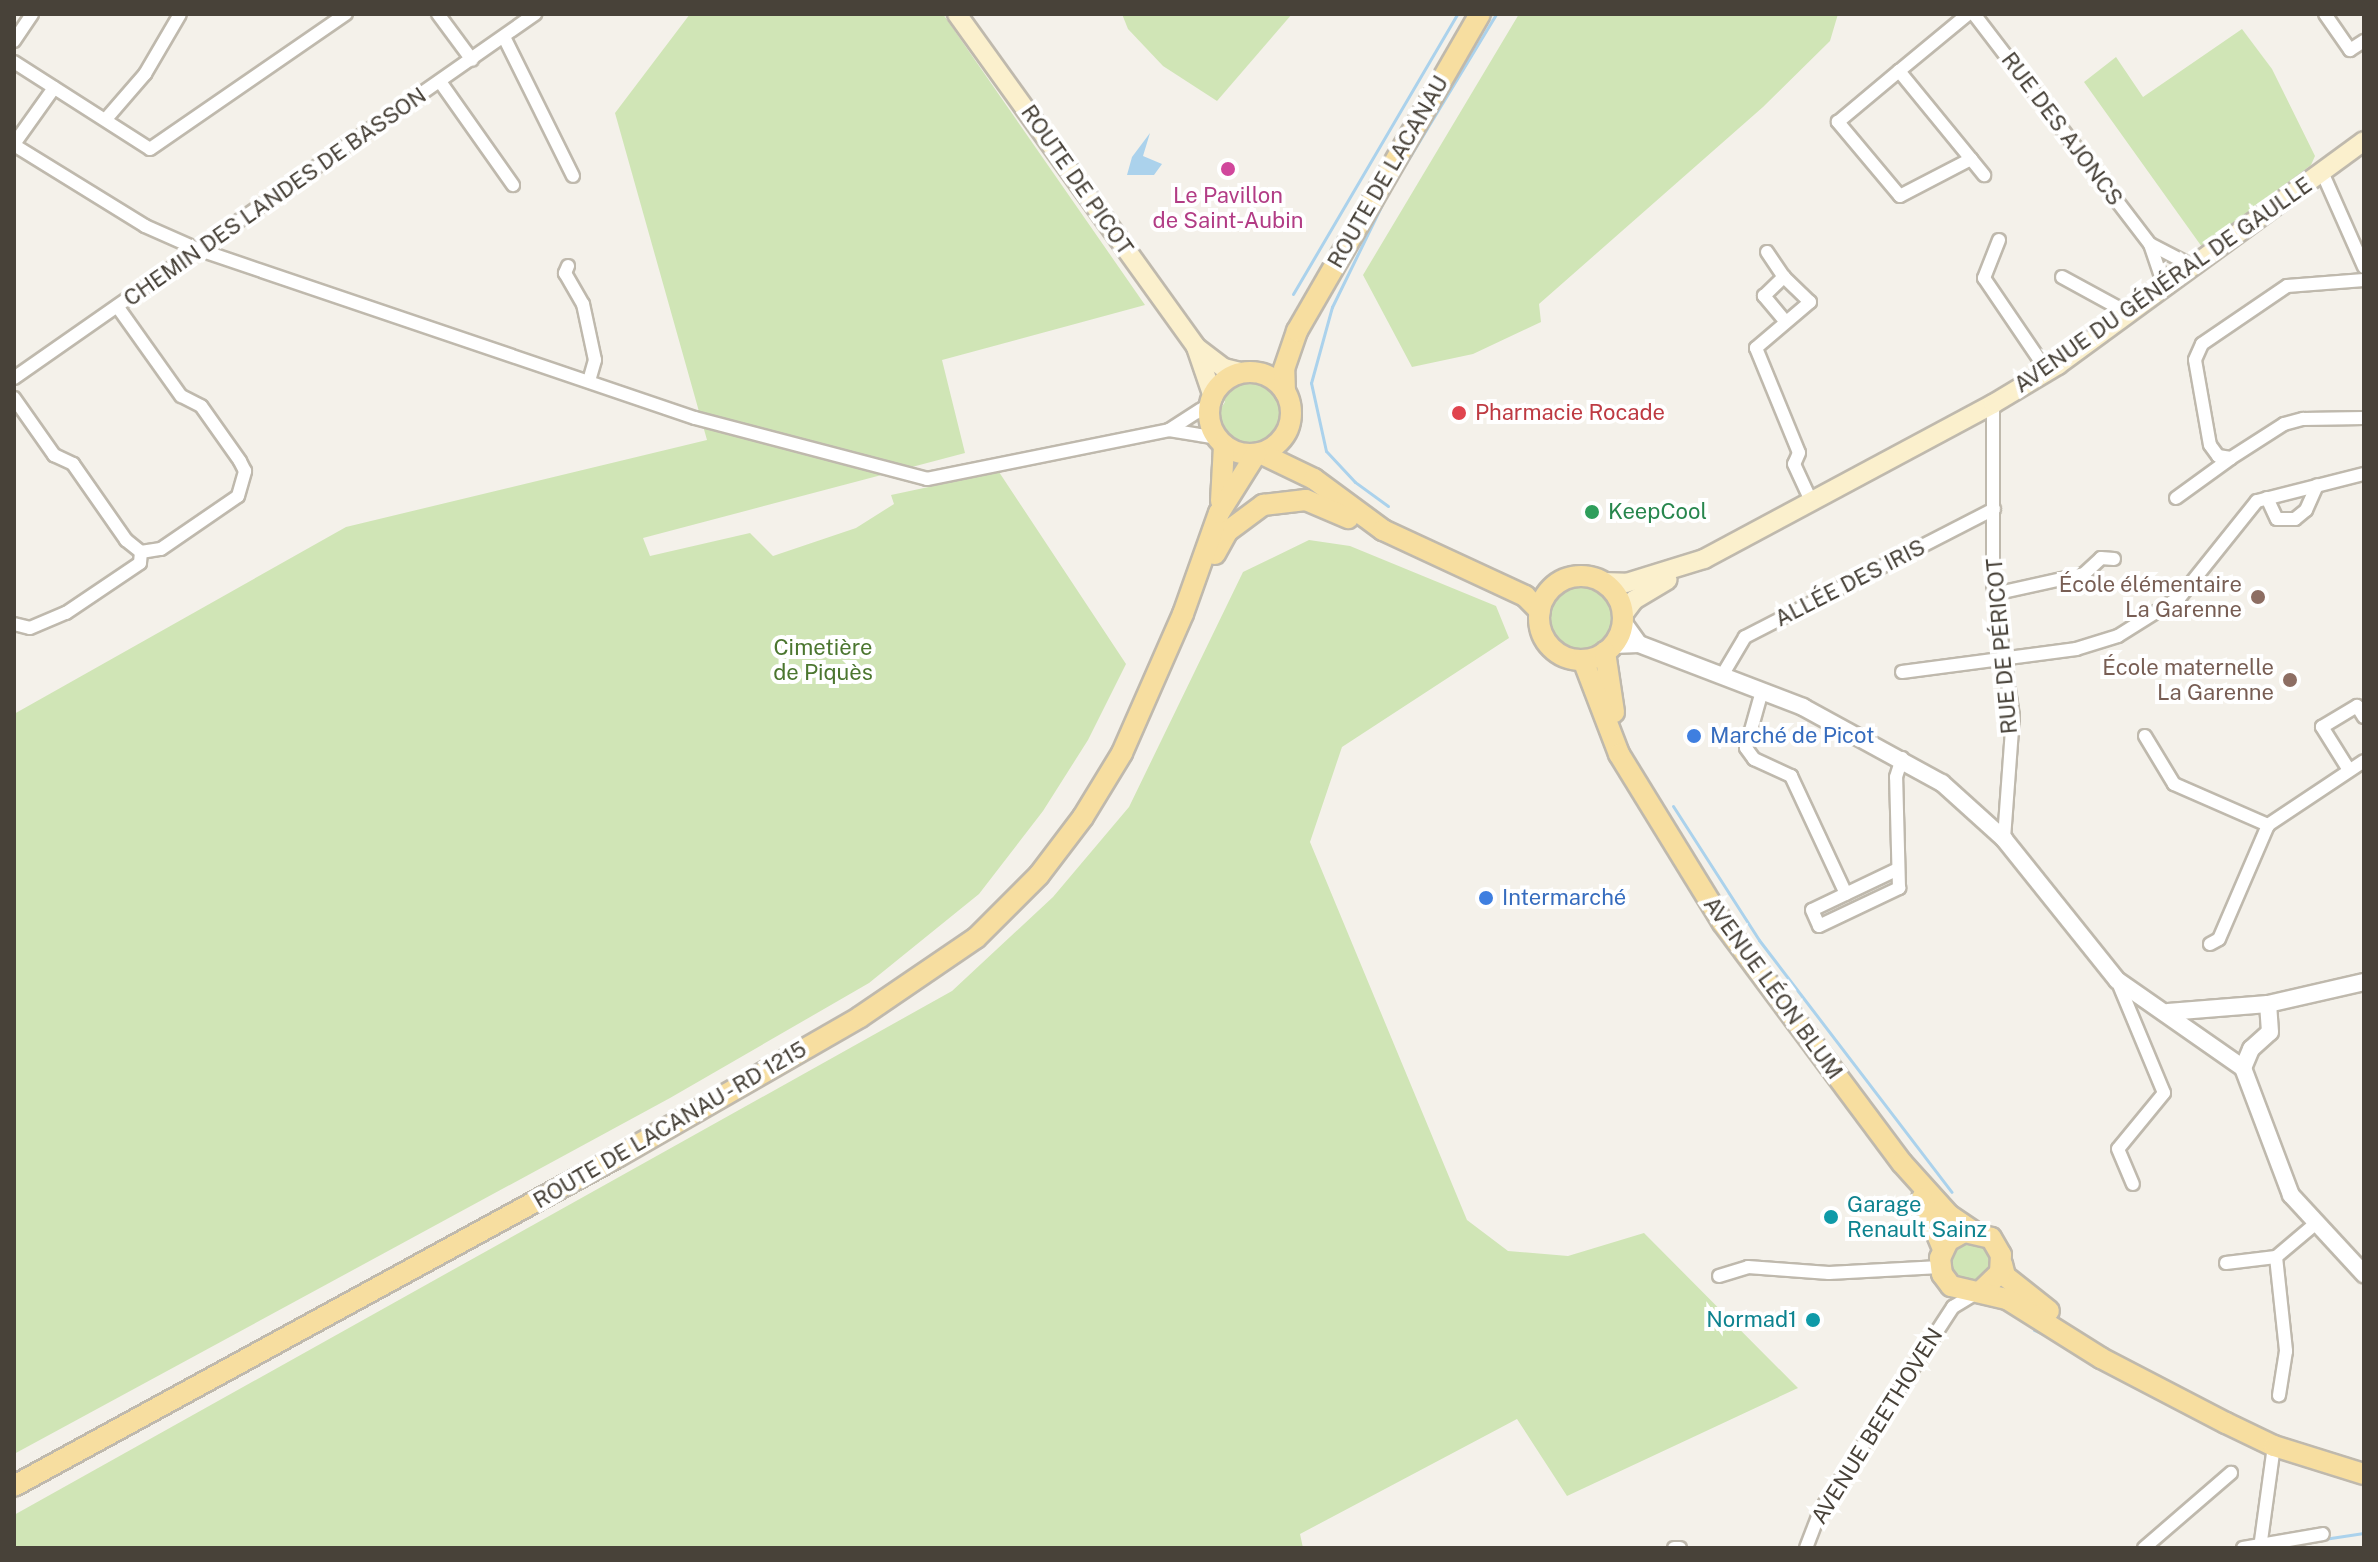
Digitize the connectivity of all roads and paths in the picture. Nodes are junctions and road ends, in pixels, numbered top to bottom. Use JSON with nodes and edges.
{"nodes":[{"id":1,"x":32,"y":14,"type":"edge"},
{"id":2,"x":180,"y":14,"type":"edge"},
{"id":3,"x":346,"y":14,"type":"edge"},
{"id":4,"x":438,"y":14,"type":"edge"},
{"id":5,"x":535,"y":14,"type":"edge"},
{"id":6,"x":957,"y":14,"type":"edge"},
{"id":7,"x":1480,"y":14,"type":"edge"},
{"id":8,"x":1971,"y":14,"type":"edge"},
{"id":9,"x":2325,"y":14,"type":"edge"},
{"id":10,"x":504,"y":37,"type":"junction"},
{"id":11,"x":14,"y":41,"type":"edge"},
{"id":12,"x":2364,"y":41,"type":"edge"},
{"id":13,"x":472,"y":60,"type":"junction"},
{"id":14,"x":14,"y":62,"type":"edge"},
{"id":15,"x":1899,"y":71,"type":"junction"},
{"id":16,"x":441,"y":83,"type":"junction"},
{"id":17,"x":54,"y":88,"type":"junction"},
{"id":18,"x":1828,"y":112,"type":"dead end"},
{"id":19,"x":106,"y":119,"type":"junction"},
{"id":20,"x":1838,"y":122,"type":"junction"},
{"id":21,"x":2364,"y":141,"type":"edge"},
{"id":22,"x":14,"y":145,"type":"edge"},
{"id":23,"x":1971,"y":159,"type":"junction"},
{"id":24,"x":2322,"y":172,"type":"junction"},
{"id":25,"x":1984,"y":175,"type":"dead end"},
{"id":26,"x":573,"y":176,"type":"dead end"},
{"id":27,"x":513,"y":185,"type":"dead end"},
{"id":28,"x":1999,"y":240,"type":"dead end"},
{"id":29,"x":2150,"y":244,"type":"junction"},
{"id":30,"x":197,"y":249,"type":"junction"},
{"id":31,"x":1767,"y":252,"type":"dead end"},
{"id":32,"x":568,"y":266,"type":"dead end"},
{"id":33,"x":2194,"y":267,"type":"junction"},
{"id":34,"x":2364,"y":267,"type":"edge"},
{"id":35,"x":1784,"y":277,"type":"junction"},
{"id":36,"x":2062,"y":277,"type":"dead end"},
{"id":37,"x":2364,"y":280,"type":"edge"},
{"id":38,"x":2165,"y":288,"type":"junction"},
{"id":39,"x":117,"y":306,"type":"junction"},
{"id":40,"x":2130,"y":314,"type":"junction"},
{"id":41,"x":1785,"y":321,"type":"junction"},
{"id":42,"x":1297,"y":331,"type":"junction"},
{"id":43,"x":1196,"y":347,"type":"junction"},
{"id":44,"x":2048,"y":372,"type":"junction"},
{"id":45,"x":1250,"y":373,"type":"junction"},
{"id":46,"x":14,"y":378,"type":"edge"},
{"id":47,"x":589,"y":381,"type":"junction"},
{"id":48,"x":1285,"y":392,"type":"junction"},
{"id":49,"x":14,"y":398,"type":"edge"},
{"id":50,"x":1212,"y":400,"type":"junction"},
{"id":51,"x":1993,"y":404,"type":"junction"},
{"id":52,"x":2364,"y":418,"type":"edge"},
{"id":53,"x":1290,"y":423,"type":"junction"},
{"id":54,"x":1169,"y":430,"type":"junction"},
{"id":55,"x":1221,"y":442,"type":"junction"},
{"id":56,"x":1258,"y":453,"type":"junction"},
{"id":57,"x":2231,"y":458,"type":"junction"},
{"id":58,"x":2364,"y":474,"type":"edge"},
{"id":59,"x":1314,"y":479,"type":"junction"},
{"id":60,"x":2317,"y":485,"type":"junction"},
{"id":61,"x":2176,"y":498,"type":"dead end"},
{"id":62,"x":2267,"y":498,"type":"junction"},
{"id":63,"x":1812,"y":503,"type":"junction"},
{"id":64,"x":1994,"y":509,"type":"junction"},
{"id":65,"x":1219,"y":513,"type":"junction"},
{"id":66,"x":141,"y":552,"type":"junction"},
{"id":67,"x":1431,"y":555,"type":"junction"},
{"id":68,"x":1704,"y":559,"type":"junction"},
{"id":69,"x":2114,"y":559,"type":"dead end"},
{"id":70,"x":1467,"y":569,"type":"junction"},
{"id":71,"x":1558,"y":582,"type":"junction"},
{"id":72,"x":1603,"y":582,"type":"junction"},
{"id":73,"x":1994,"y":594,"type":"junction"},
{"id":74,"x":1540,"y":611,"type":"junction"},
{"id":75,"x":1183,"y":614,"type":"junction"},
{"id":76,"x":1622,"y":619,"type":"junction"},
{"id":77,"x":14,"y":624,"type":"edge"},
{"id":78,"x":1639,"y":644,"type":"junction"},
{"id":79,"x":1609,"y":648,"type":"junction"},
{"id":80,"x":2003,"y":656,"type":"junction"},
{"id":81,"x":1583,"y":660,"type":"junction"},
{"id":82,"x":1902,"y":672,"type":"dead end"},
{"id":83,"x":1723,"y":674,"type":"junction"},
{"id":84,"x":1762,"y":691,"type":"junction"},
{"id":85,"x":2364,"y":717,"type":"edge"},
{"id":86,"x":2145,"y":736,"type":"dead end"},
{"id":87,"x":1902,"y":758,"type":"junction"},
{"id":88,"x":2364,"y":761,"type":"edge"},
{"id":89,"x":2349,"y":770,"type":"junction"},
{"id":90,"x":1651,"y":809,"type":"junction"},
{"id":91,"x":2268,"y":825,"type":"junction"},
{"id":92,"x":2004,"y":839,"type":"junction"},
{"id":93,"x":1898,"y":869,"type":"junction"},
{"id":94,"x":1846,"y":894,"type":"junction"},
{"id":95,"x":2210,"y":944,"type":"dead end"},
{"id":96,"x":2117,"y":980,"type":"junction"},
{"id":97,"x":2364,"y":982,"type":"edge"},
{"id":98,"x":2268,"y":1004,"type":"junction"},
{"id":99,"x":2166,"y":1012,"type":"junction"},
{"id":100,"x":2243,"y":1068,"type":"junction"},
{"id":101,"x":1902,"y":1163,"type":"junction"},
{"id":102,"x":2133,"y":1184,"type":"dead end"},
{"id":103,"x":2315,"y":1224,"type":"junction"},
{"id":104,"x":1973,"y":1231,"type":"junction"},
{"id":105,"x":2276,"y":1257,"type":"junction"},
{"id":106,"x":2226,"y":1263,"type":"dead end"},
{"id":107,"x":2002,"y":1264,"type":"junction"},
{"id":108,"x":1943,"y":1265,"type":"junction"},
{"id":109,"x":2364,"y":1274,"type":"edge"},
{"id":110,"x":1719,"y":1276,"type":"dead end"},
{"id":111,"x":1978,"y":1292,"type":"junction"},
{"id":112,"x":1953,"y":1307,"type":"junction"},
{"id":113,"x":2279,"y":1395,"type":"dead end"},
{"id":114,"x":2274,"y":1446,"type":"junction"},
{"id":115,"x":2364,"y":1464,"type":"edge"},
{"id":116,"x":2231,"y":1473,"type":"dead end"},
{"id":117,"x":2364,"y":1474,"type":"edge"},
{"id":118,"x":14,"y":1486,"type":"edge"},
{"id":119,"x":2323,"y":1534,"type":"dead end"},
{"id":120,"x":2260,"y":1547,"type":"edge"},
{"id":121,"x":1806,"y":1548,"type":"edge"},
{"id":122,"x":2144,"y":1548,"type":"edge"},
{"id":123,"x":2243,"y":1548,"type":"edge"}],
"edges":[{"from":1,"to":11,"type":"street"},
{"from":2,"to":19,"type":"street"},
{"from":3,"to":19,"type":"street"},
{"from":4,"to":13,"type":"street"},
{"from":5,"to":10,"type":"street","name":"CHEMIN DES LANDES DE BASSON"},
{"from":6,"to":43,"type":"main road","name":"ROUTE DE PICOT"},
{"from":7,"to":42,"type":"main road","name":"ROUTE DE LACANAU"},
{"from":8,"to":15,"type":"street"},
{"from":8,"to":29,"type":"street","name":"RUE DES AJONCS"},
{"from":9,"to":12,"type":"street"},
{"from":10,"to":13,"type":"street","name":"CHEMIN DES LANDES DE BASSON"},
{"from":10,"to":26,"type":"street"},
{"from":13,"to":16,"type":"street","name":"CHEMIN DES LANDES DE BASSON"},
{"from":14,"to":17,"type":"street"},
{"from":15,"to":20,"type":"street"},
{"from":15,"to":23,"type":"street"},
{"from":16,"to":27,"type":"street"},
{"from":16,"to":30,"type":"street","name":"CHEMIN DES LANDES DE BASSON"},
{"from":17,"to":19,"type":"street"},
{"from":17,"to":22,"type":"street"},
{"from":18,"to":20,"type":"street"},
{"from":20,"to":23,"type":"street"},
{"from":21,"to":24,"type":"main road","name":"AVENUE DU GÉNÉRAL DE GAULLE"},
{"from":22,"to":30,"type":"street"},
{"from":23,"to":25,"type":"street"},
{"from":24,"to":33,"type":"main road","name":"AVENUE DU GÉNÉRAL DE GAULLE"},
{"from":24,"to":34,"type":"street"},
{"from":28,"to":44,"type":"street"},
{"from":29,"to":33,"type":"street","name":"RUE DES AJONCS"},
{"from":29,"to":38,"type":"street","name":"RUE DES AJONCS"},
{"from":30,"to":39,"type":"street","name":"CHEMIN DES LANDES DE BASSON"},
{"from":30,"to":47,"type":"street"},
{"from":31,"to":35,"type":"street"},
{"from":32,"to":47,"type":"street"},
{"from":33,"to":38,"type":"main road","name":"AVENUE DU GÉNÉRAL DE GAULLE"},
{"from":35,"to":41,"type":"street"},
{"from":35,"to":41,"type":"street"},
{"from":36,"to":40,"type":"street"},
{"from":37,"to":57,"type":"street"},
{"from":38,"to":40,"type":"main road","name":"AVENUE DU GÉNÉRAL DE GAULLE"},
{"from":39,"to":46,"type":"street","name":"CHEMIN DES LANDES DE BASSON"},
{"from":39,"to":66,"type":"street"},
{"from":40,"to":44,"type":"main road","name":"AVENUE DU GÉNÉRAL DE GAULLE"},
{"from":41,"to":63,"type":"street"},
{"from":42,"to":45,"type":"main road"},
{"from":42,"to":48,"type":"main road"},
{"from":43,"to":45,"type":"main road","name":"ROUTE DE PICOT"},
{"from":43,"to":50,"type":"main road","name":"ROUTE DE PICOT"},
{"from":44,"to":51,"type":"main road","name":"AVENUE DU GÉNÉRAL DE GAULLE"},
{"from":45,"to":48,"type":"main road"},
{"from":45,"to":50,"type":"main road"},
{"from":47,"to":54,"type":"street"},
{"from":48,"to":53,"type":"main road"},
{"from":49,"to":66,"type":"street"},
{"from":50,"to":54,"type":"street"},
{"from":50,"to":55,"type":"main road"},
{"from":51,"to":63,"type":"main road","name":"AVENUE DU GÉNÉRAL DE GAULLE"},
{"from":51,"to":64,"type":"street","name":"RUE DE PÉRICOT"},
{"from":52,"to":57,"type":"street"},
{"from":53,"to":56,"type":"main road"},
{"from":53,"to":59,"type":"main road"},
{"from":54,"to":55,"type":"street"},
{"from":55,"to":56,"type":"main road"},
{"from":55,"to":65,"type":"main road"},
{"from":56,"to":59,"type":"main road"},
{"from":56,"to":65,"type":"main road"},
{"from":57,"to":61,"type":"street"},
{"from":58,"to":60,"type":"street"},
{"from":59,"to":67,"type":"main road"},
{"from":60,"to":62,"type":"street"},
{"from":60,"to":62,"type":"street"},
{"from":62,"to":80,"type":"street"},
{"from":63,"to":68,"type":"main road","name":"AVENUE DU GÉNÉRAL DE GAULLE"},
{"from":64,"to":73,"type":"street","name":"RUE DE PÉRICOT"},
{"from":64,"to":83,"type":"street","name":"ALLÉE DES IRIS"},
{"from":65,"to":75,"type":"main road"},
{"from":66,"to":77,"type":"street"},
{"from":67,"to":70,"type":"main road"},
{"from":67,"to":75,"type":"main road"},
{"from":68,"to":72,"type":"main road","name":"AVENUE DU GÉNÉRAL DE GAULLE"},
{"from":68,"to":76,"type":"main road","name":"AVENUE DU GÉNÉRAL DE GAULLE"},
{"from":69,"to":73,"type":"street"},
{"from":70,"to":71,"type":"main road"},
{"from":70,"to":74,"type":"main road"},
{"from":71,"to":72,"type":"main road"},
{"from":71,"to":74,"type":"main road"},
{"from":72,"to":76,"type":"main road"},
{"from":73,"to":80,"type":"street","name":"RUE DE PÉRICOT"},
{"from":74,"to":81,"type":"main road"},
{"from":75,"to":118,"type":"main road","name":"ROUTE DE LACANAU - RD 1215"},
{"from":76,"to":78,"type":"street"},
{"from":76,"to":79,"type":"main road"},
{"from":78,"to":79,"type":"street"},
{"from":78,"to":83,"type":"street"},
{"from":79,"to":81,"type":"main road"},
{"from":79,"to":90,"type":"main road","name":"AVENUE LÉON BLUM"},
{"from":80,"to":82,"type":"street"},
{"from":80,"to":92,"type":"street","name":"RUE DE PÉRICOT"},
{"from":81,"to":90,"type":"main road","name":"AVENUE LÉON BLUM"},
{"from":83,"to":84,"type":"street"},
{"from":84,"to":87,"type":"street"},
{"from":84,"to":94,"type":"street"},
{"from":85,"to":89,"type":"street"},
{"from":86,"to":91,"type":"street"},
{"from":87,"to":92,"type":"street"},
{"from":87,"to":93,"type":"street"},
{"from":88,"to":89,"type":"street"},
{"from":89,"to":91,"type":"street"},
{"from":90,"to":101,"type":"main road","name":"AVENUE LÉON BLUM"},
{"from":91,"to":95,"type":"street"},
{"from":92,"to":96,"type":"street"},
{"from":93,"to":94,"type":"street"},
{"from":93,"to":94,"type":"street"},
{"from":96,"to":99,"type":"street"},
{"from":96,"to":102,"type":"street"},
{"from":97,"to":98,"type":"street"},
{"from":98,"to":99,"type":"street"},
{"from":98,"to":100,"type":"street"},
{"from":99,"to":100,"type":"street"},
{"from":100,"to":103,"type":"street"},
{"from":101,"to":104,"type":"main road","name":"AVENUE LÉON BLUM"},
{"from":101,"to":108,"type":"main road","name":"AVENUE LÉON BLUM"},
{"from":103,"to":105,"type":"street"},
{"from":103,"to":109,"type":"street"},
{"from":104,"to":107,"type":"main road"},
{"from":104,"to":108,"type":"main road"},
{"from":105,"to":106,"type":"street"},
{"from":105,"to":113,"type":"street"},
{"from":107,"to":111,"type":"main road"},
{"from":107,"to":115,"type":"main road"},
{"from":108,"to":110,"type":"street"},
{"from":108,"to":111,"type":"main road"},
{"from":108,"to":112,"type":"street","name":"AVENUE BEETHOVEN"},
{"from":111,"to":112,"type":"street","name":"AVENUE BEETHOVEN"},
{"from":111,"to":114,"type":"main road"},
{"from":112,"to":121,"type":"street","name":"AVENUE BEETHOVEN"},
{"from":114,"to":117,"type":"main road"},
{"from":114,"to":120,"type":"street"},
{"from":116,"to":122,"type":"street"},
{"from":119,"to":120,"type":"street"},
{"from":120,"to":123,"type":"street"}]}
